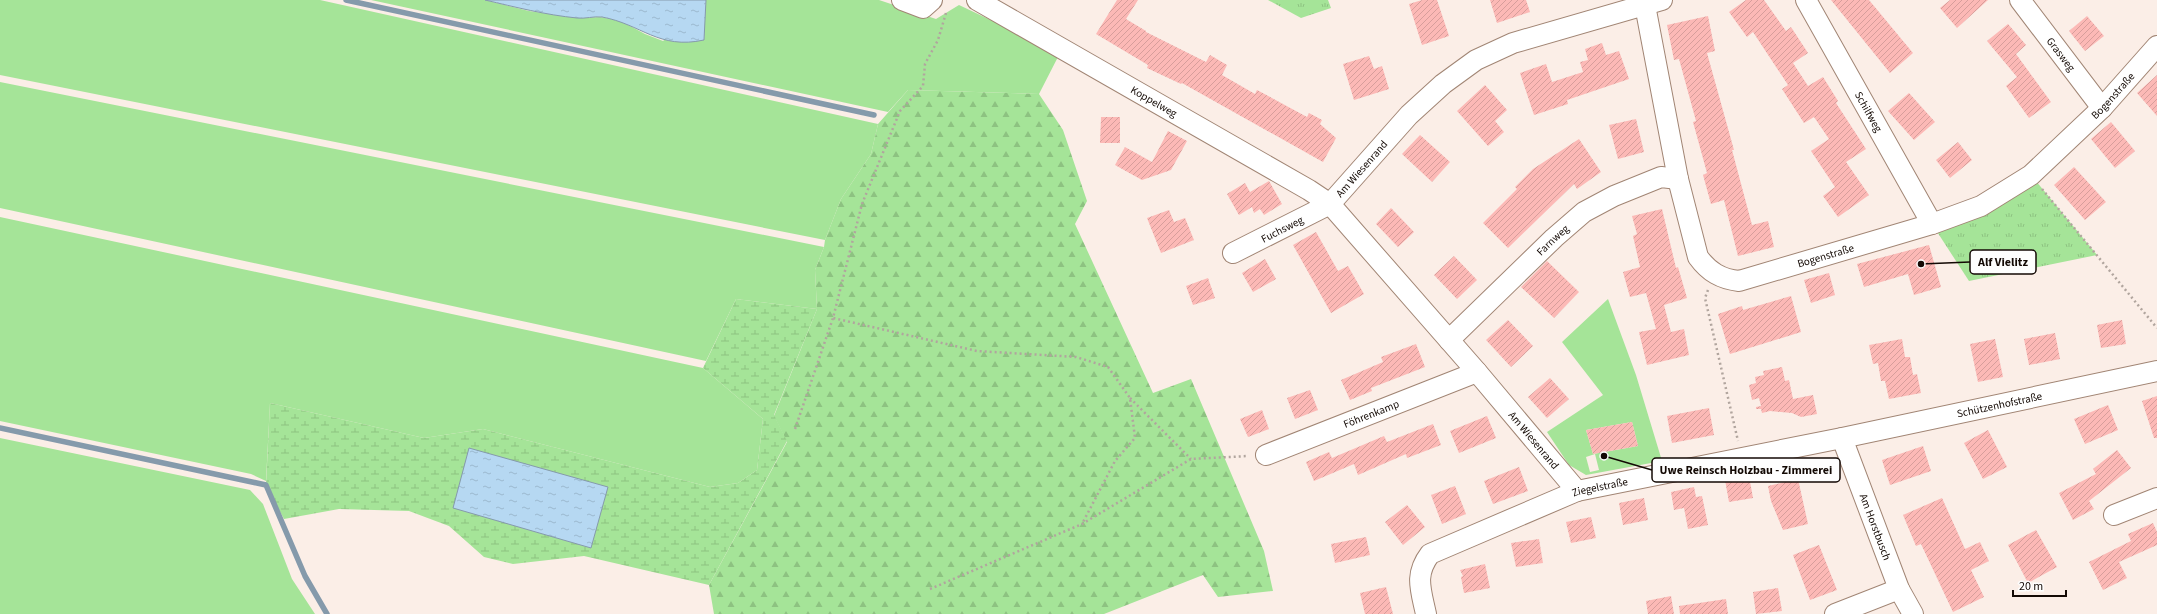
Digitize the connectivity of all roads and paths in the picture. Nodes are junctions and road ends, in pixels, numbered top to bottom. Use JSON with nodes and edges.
{"nodes":[{"id":1,"x":902,"y":0,"type":"edge"},
{"id":2,"x":977,"y":0,"type":"edge"},
{"id":3,"x":1806,"y":0,"type":"edge"},
{"id":4,"x":2020,"y":0,"type":"edge"},
{"id":5,"x":1650,"y":2,"type":"edge"},
{"id":6,"x":940,"y":3,"type":"edge"},
{"id":7,"x":2157,"y":46,"type":"edge"},
{"id":8,"x":2102,"y":108,"type":"junction"},
{"id":9,"x":2031,"y":175,"type":"junction"},
{"id":10,"x":1678,"y":179,"type":"junction"},
{"id":11,"x":1330,"y":204,"type":"junction"},
{"id":12,"x":1932,"y":224,"type":"junction"},
{"id":13,"x":1233,"y":253,"type":"dead end"},
{"id":14,"x":1715,"y":274,"type":"junction"},
{"id":15,"x":833,"y":318,"type":"junction"},
{"id":16,"x":2157,"y":328,"type":"edge"},
{"id":17,"x":1448,"y":340,"type":"junction"},
{"id":18,"x":2157,"y":370,"type":"edge"},
{"id":19,"x":1477,"y":372,"type":"junction"},
{"id":20,"x":1130,"y":398,"type":"junction"},
{"id":21,"x":796,"y":430,"type":"dead end"},
{"id":22,"x":1842,"y":438,"type":"junction"},
{"id":23,"x":1266,"y":455,"type":"joint"},
{"id":24,"x":1742,"y":457,"type":"junction"},
{"id":25,"x":1191,"y":459,"type":"junction"},
{"id":26,"x":1577,"y":491,"type":"junction"},
{"id":27,"x":2157,"y":498,"type":"edge"},
{"id":28,"x":2114,"y":515,"type":"dead end"},
{"id":29,"x":1082,"y":524,"type":"junction"},
{"id":30,"x":930,"y":589,"type":"dead end"},
{"id":31,"x":1899,"y":589,"type":"junction"},
{"id":32,"x":1426,"y":614,"type":"edge"},
{"id":33,"x":1835,"y":614,"type":"edge"},
{"id":34,"x":1913,"y":614,"type":"edge"}],
"edges":[{"from":1,"to":6,"type":"street"},
{"from":2,"to":11,"type":"street","name":"Koppelweg"},
{"from":3,"to":12,"type":"street","name":"Schilfweg"},
{"from":4,"to":8,"type":"street","name":"Grasweg"},
{"from":5,"to":10,"type":"street","name":"Bogenstraße"},
{"from":5,"to":11,"type":"street","name":"Am Wiesenrand"},
{"from":6,"to":15,"type":"path"},
{"from":7,"to":8,"type":"street","name":"Bogenstraße"},
{"from":8,"to":9,"type":"street","name":"Bogenstraße"},
{"from":9,"to":12,"type":"street","name":"Bogenstraße"},
{"from":9,"to":16,"type":"path"},
{"from":10,"to":14,"type":"street","name":"Bogenstraße"},
{"from":10,"to":17,"type":"street","name":"Farnweg"},
{"from":11,"to":13,"type":"street","name":"Fuchsweg"},
{"from":11,"to":17,"type":"street","name":"Am Wiesenrand"},
{"from":12,"to":14,"type":"street","name":"Bogenstraße"},
{"from":14,"to":24,"type":"path"},
{"from":15,"to":20,"type":"path"},
{"from":15,"to":21,"type":"path"},
{"from":17,"to":19,"type":"street","name":"Am Wiesenrand"},
{"from":18,"to":22,"type":"street","name":"Schützenhofstraße"},
{"from":19,"to":23,"type":"street","name":"Föhrenkamp"},
{"from":19,"to":26,"type":"street","name":"Am Wiesenrand"},
{"from":20,"to":25,"type":"path"},
{"from":20,"to":29,"type":"path"},
{"from":22,"to":24,"type":"street","name":"Ziegelstraße"},
{"from":22,"to":31,"type":"street","name":"Am Horstbusch"},
{"from":23,"to":25,"type":"path"},
{"from":24,"to":26,"type":"street","name":"Ziegelstraße"},
{"from":25,"to":29,"type":"path"},
{"from":26,"to":32,"type":"street","name":"Ziegelstraße"},
{"from":27,"to":28,"type":"street"},
{"from":29,"to":30,"type":"path"},
{"from":31,"to":33,"type":"street"},
{"from":31,"to":34,"type":"street","name":"Am Horstbusch"}]}
